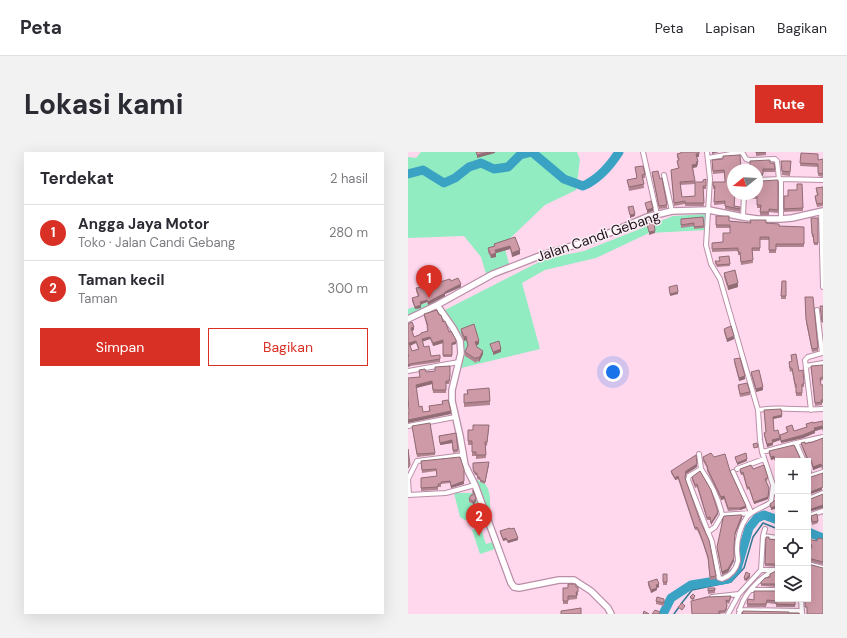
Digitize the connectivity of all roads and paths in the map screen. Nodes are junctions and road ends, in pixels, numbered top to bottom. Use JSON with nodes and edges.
{"nodes":[{"id":1,"x":643,"y":152,"type":"edge"},
{"id":2,"x":707,"y":152,"type":"edge"},
{"id":3,"x":742,"y":152,"type":"edge"},
{"id":4,"x":708,"y":158,"type":"junction"},
{"id":5,"x":664,"y":175,"type":"dead end"},
{"id":6,"x":780,"y":179,"type":"junction"},
{"id":7,"x":763,"y":180,"type":"edge"},
{"id":8,"x":823,"y":180,"type":"edge"},
{"id":9,"x":744,"y":200,"type":"edge"},
{"id":10,"x":709,"y":210,"type":"junction"},
{"id":11,"x":672,"y":211,"type":"junction"},
{"id":12,"x":822,"y":211,"type":"edge"},
{"id":13,"x":657,"y":214,"type":"junction"},
{"id":14,"x":743,"y":217,"type":"junction"},
{"id":15,"x":781,"y":219,"type":"junction"},
{"id":16,"x":823,"y":287,"type":"edge"},
{"id":17,"x":437,"y":305,"type":"junction"},
{"id":18,"x":817,"y":310,"type":"dead end"},
{"id":19,"x":408,"y":319,"type":"edge"},
{"id":20,"x":459,"y":362,"type":"junction"},
{"id":21,"x":823,"y":363,"type":"edge"},
{"id":22,"x":806,"y":366,"type":"junction"},
{"id":23,"x":408,"y":371,"type":"edge"},
{"id":24,"x":823,"y":409,"type":"edge"},
{"id":25,"x":758,"y":410,"type":"junction"},
{"id":26,"x":811,"y":410,"type":"junction"},
{"id":27,"x":455,"y":417,"type":"junction"},
{"id":28,"x":408,"y":426,"type":"edge"},
{"id":29,"x":823,"y":437,"type":"edge"},
{"id":30,"x":796,"y":443,"type":"junction"},
{"id":31,"x":762,"y":452,"type":"junction"},
{"id":32,"x":699,"y":454,"type":"dead end"},
{"id":33,"x":464,"y":455,"type":"junction"},
{"id":34,"x":764,"y":458,"type":"junction"},
{"id":35,"x":803,"y":458,"type":"edge"},
{"id":36,"x":701,"y":469,"type":"junction"},
{"id":37,"x":737,"y":469,"type":"dead end"},
{"id":38,"x":732,"y":472,"type":"edge"},
{"id":39,"x":823,"y":472,"type":"edge"},
{"id":40,"x":811,"y":474,"type":"edge"},
{"id":41,"x":475,"y":485,"type":"junction"},
{"id":42,"x":775,"y":487,"type":"edge"},
{"id":43,"x":823,"y":493,"type":"edge"},
{"id":44,"x":408,"y":495,"type":"edge"},
{"id":45,"x":811,"y":498,"type":"edge"},
{"id":46,"x":823,"y":511,"type":"edge"},
{"id":47,"x":751,"y":513,"type":"junction"},
{"id":48,"x":722,"y":515,"type":"junction"},
{"id":49,"x":811,"y":515,"type":"edge"},
{"id":50,"x":765,"y":529,"type":"dead end"},
{"id":51,"x":708,"y":532,"type":"junction"},
{"id":52,"x":763,"y":536,"type":"junction"},
{"id":53,"x":775,"y":538,"type":"edge"},
{"id":54,"x":811,"y":565,"type":"edge"},
{"id":55,"x":823,"y":568,"type":"edge"},
{"id":56,"x":761,"y":570,"type":"junction"},
{"id":57,"x":775,"y":570,"type":"edge"},
{"id":58,"x":775,"y":571,"type":"edge"},
{"id":59,"x":751,"y":590,"type":"junction"},
{"id":60,"x":775,"y":590,"type":"edge"},
{"id":61,"x":739,"y":594,"type":"junction"},
{"id":62,"x":710,"y":597,"type":"edge"},
{"id":63,"x":801,"y":602,"type":"edge"},
{"id":64,"x":739,"y":612,"type":"edge"},
{"id":65,"x":802,"y":613,"type":"edge"},
{"id":66,"x":611,"y":614,"type":"edge"},
{"id":67,"x":728,"y":614,"type":"edge"}],
"edges":[{"from":1,"to":13,"type":"street"},
{"from":2,"to":4,"type":"street"},
{"from":3,"to":4,"type":"street"},
{"from":3,"to":6,"type":"street"},
{"from":4,"to":10,"type":"street"},
{"from":5,"to":11,"type":"street"},
{"from":6,"to":7,"type":"street"},
{"from":6,"to":8,"type":"street"},
{"from":6,"to":15,"type":"street"},
{"from":9,"to":14,"type":"street"},
{"from":10,"to":11,"type":"main road","name":"Jalan Candi Gebang"},
{"from":10,"to":14,"type":"main road","name":"Jalan Candi Gebang"},
{"from":10,"to":25,"type":"street"},
{"from":11,"to":13,"type":"main road","name":"Jalan Candi Gebang"},
{"from":12,"to":15,"type":"main road","name":"Jalan Candi Gebang"},
{"from":12,"to":16,"type":"street"},
{"from":13,"to":17,"type":"main road","name":"Jalan Candi Gebang"},
{"from":14,"to":15,"type":"main road","name":"Jalan Candi Gebang"},
{"from":17,"to":19,"type":"main road","name":"Jalan Candi Gebang"},
{"from":17,"to":20,"type":"main road"},
{"from":18,"to":22,"type":"street"},
{"from":20,"to":23,"type":"street"},
{"from":20,"to":27,"type":"main road"},
{"from":21,"to":22,"type":"street"},
{"from":22,"to":26,"type":"street"},
{"from":24,"to":26,"type":"street"},
{"from":25,"to":26,"type":"street"},
{"from":25,"to":31,"type":"street"},
{"from":27,"to":28,"type":"street"},
{"from":27,"to":33,"type":"main road"},
{"from":29,"to":30,"type":"street"},
{"from":30,"to":31,"type":"street"},
{"from":30,"to":35,"type":"street"},
{"from":31,"to":34,"type":"street"},
{"from":32,"to":36,"type":"street"},
{"from":33,"to":41,"type":"main road"},
{"from":33,"to":44,"type":"street"},
{"from":34,"to":37,"type":"street"},
{"from":34,"to":42,"type":"street"},
{"from":36,"to":48,"type":"street"},
{"from":36,"to":51,"type":"street"},
{"from":38,"to":47,"type":"street"},
{"from":39,"to":40,"type":"street"},
{"from":41,"to":44,"type":"street"},
{"from":41,"to":66,"type":"main road"},
{"from":42,"to":47,"type":"street"},
{"from":43,"to":45,"type":"street"},
{"from":46,"to":49,"type":"street"},
{"from":47,"to":48,"type":"street"},
{"from":47,"to":51,"type":"street"},
{"from":48,"to":51,"type":"street"},
{"from":50,"to":52,"type":"street"},
{"from":52,"to":53,"type":"street"},
{"from":52,"to":56,"type":"street"},
{"from":54,"to":55,"type":"street"},
{"from":56,"to":57,"type":"street"},
{"from":56,"to":61,"type":"street"},
{"from":58,"to":59,"type":"street"},
{"from":59,"to":60,"type":"street"},
{"from":59,"to":64,"type":"street"},
{"from":61,"to":62,"type":"street"},
{"from":61,"to":67,"type":"street"},
{"from":63,"to":65,"type":"street"},
{"from":64,"to":65,"type":"street"}]}
